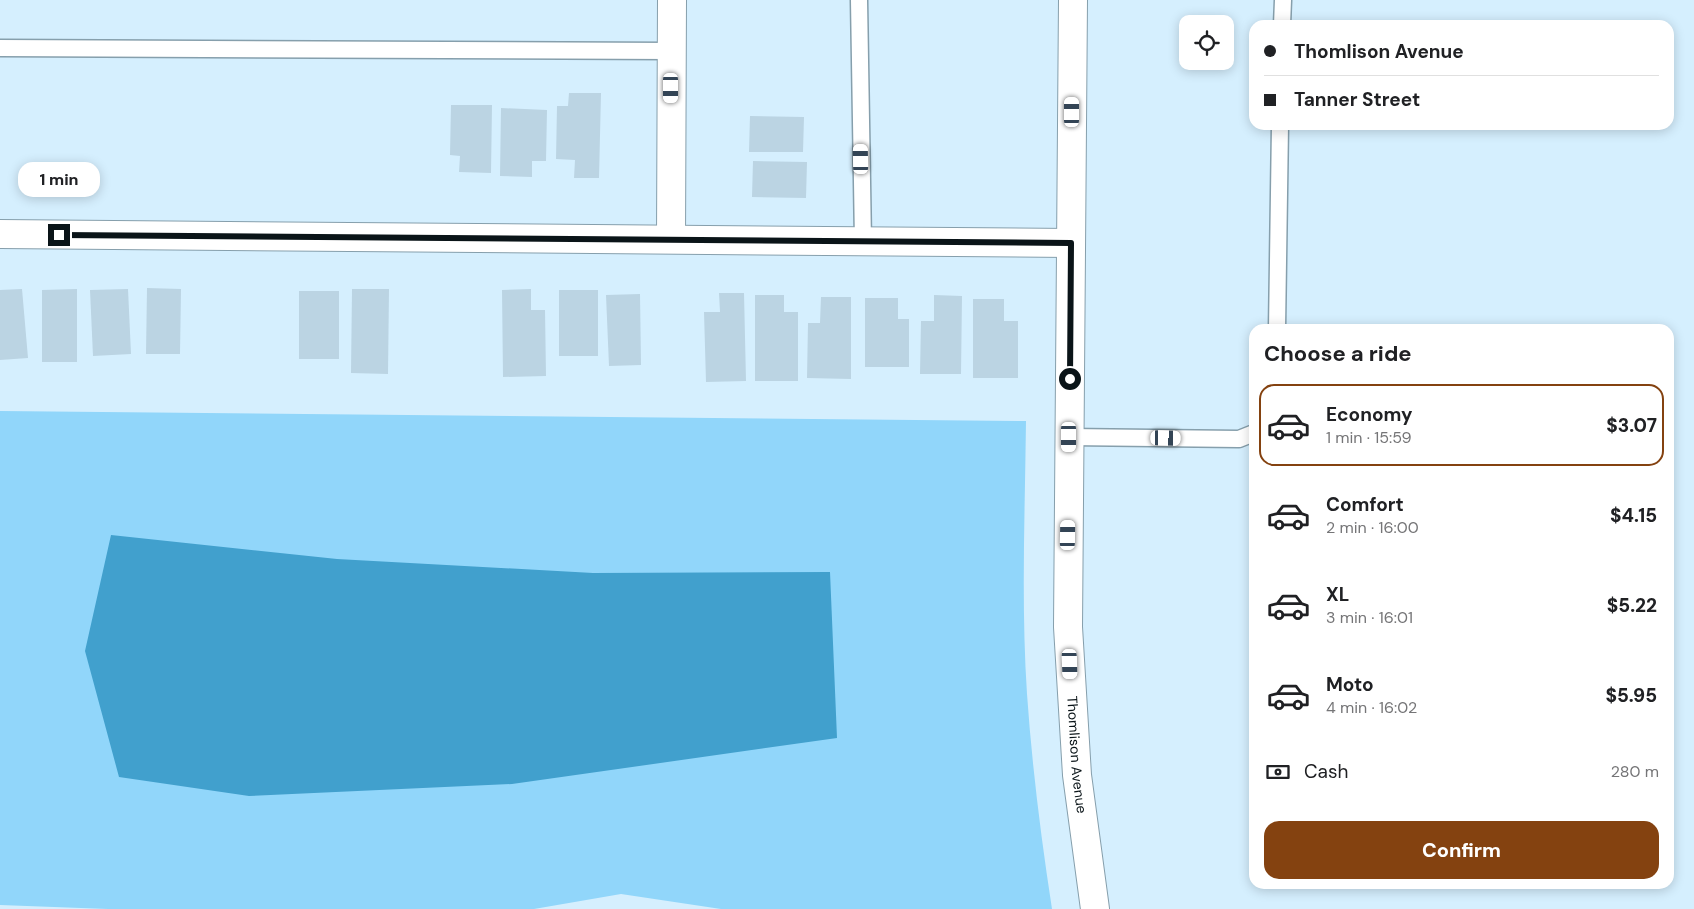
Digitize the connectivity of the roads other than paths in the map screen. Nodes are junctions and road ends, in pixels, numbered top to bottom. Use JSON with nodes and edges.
{"nodes":[{"id":1,"x":672,"y":0,"type":"edge"},
{"id":2,"x":859,"y":0,"type":"edge"},
{"id":3,"x":1073,"y":0,"type":"edge"},
{"id":4,"x":1283,"y":0,"type":"edge"},
{"id":5,"x":1282,"y":20,"type":"edge"},
{"id":6,"x":0,"y":48,"type":"edge"},
{"id":7,"x":671,"y":51,"type":"junction"},
{"id":8,"x":1280,"y":130,"type":"edge"},
{"id":9,"x":0,"y":234,"type":"edge"},
{"id":10,"x":671,"y":239,"type":"junction"},
{"id":11,"x":863,"y":242,"type":"junction"},
{"id":12,"x":1071,"y":243,"type":"junction"},
{"id":13,"x":1277,"y":324,"type":"edge"},
{"id":14,"x":1249,"y":435,"type":"edge"},
{"id":15,"x":1069,"y":437,"type":"junction"},
{"id":16,"x":1095,"y":909,"type":"edge"}],
"edges":[{"from":1,"to":7,"type":"street"},
{"from":2,"to":11,"type":"lane"},
{"from":3,"to":12,"type":"street","name":"Thomlison Avenue"},
{"from":4,"to":5,"type":"lane"},
{"from":6,"to":7,"type":"lane"},
{"from":7,"to":10,"type":"street"},
{"from":8,"to":13,"type":"lane"},
{"from":9,"to":10,"type":"street"},
{"from":10,"to":11,"type":"street"},
{"from":11,"to":12,"type":"street"},
{"from":12,"to":15,"type":"street","name":"Thomlison Avenue"},
{"from":14,"to":15,"type":"lane"},
{"from":15,"to":16,"type":"street","name":"Thomlison Avenue"}]}
